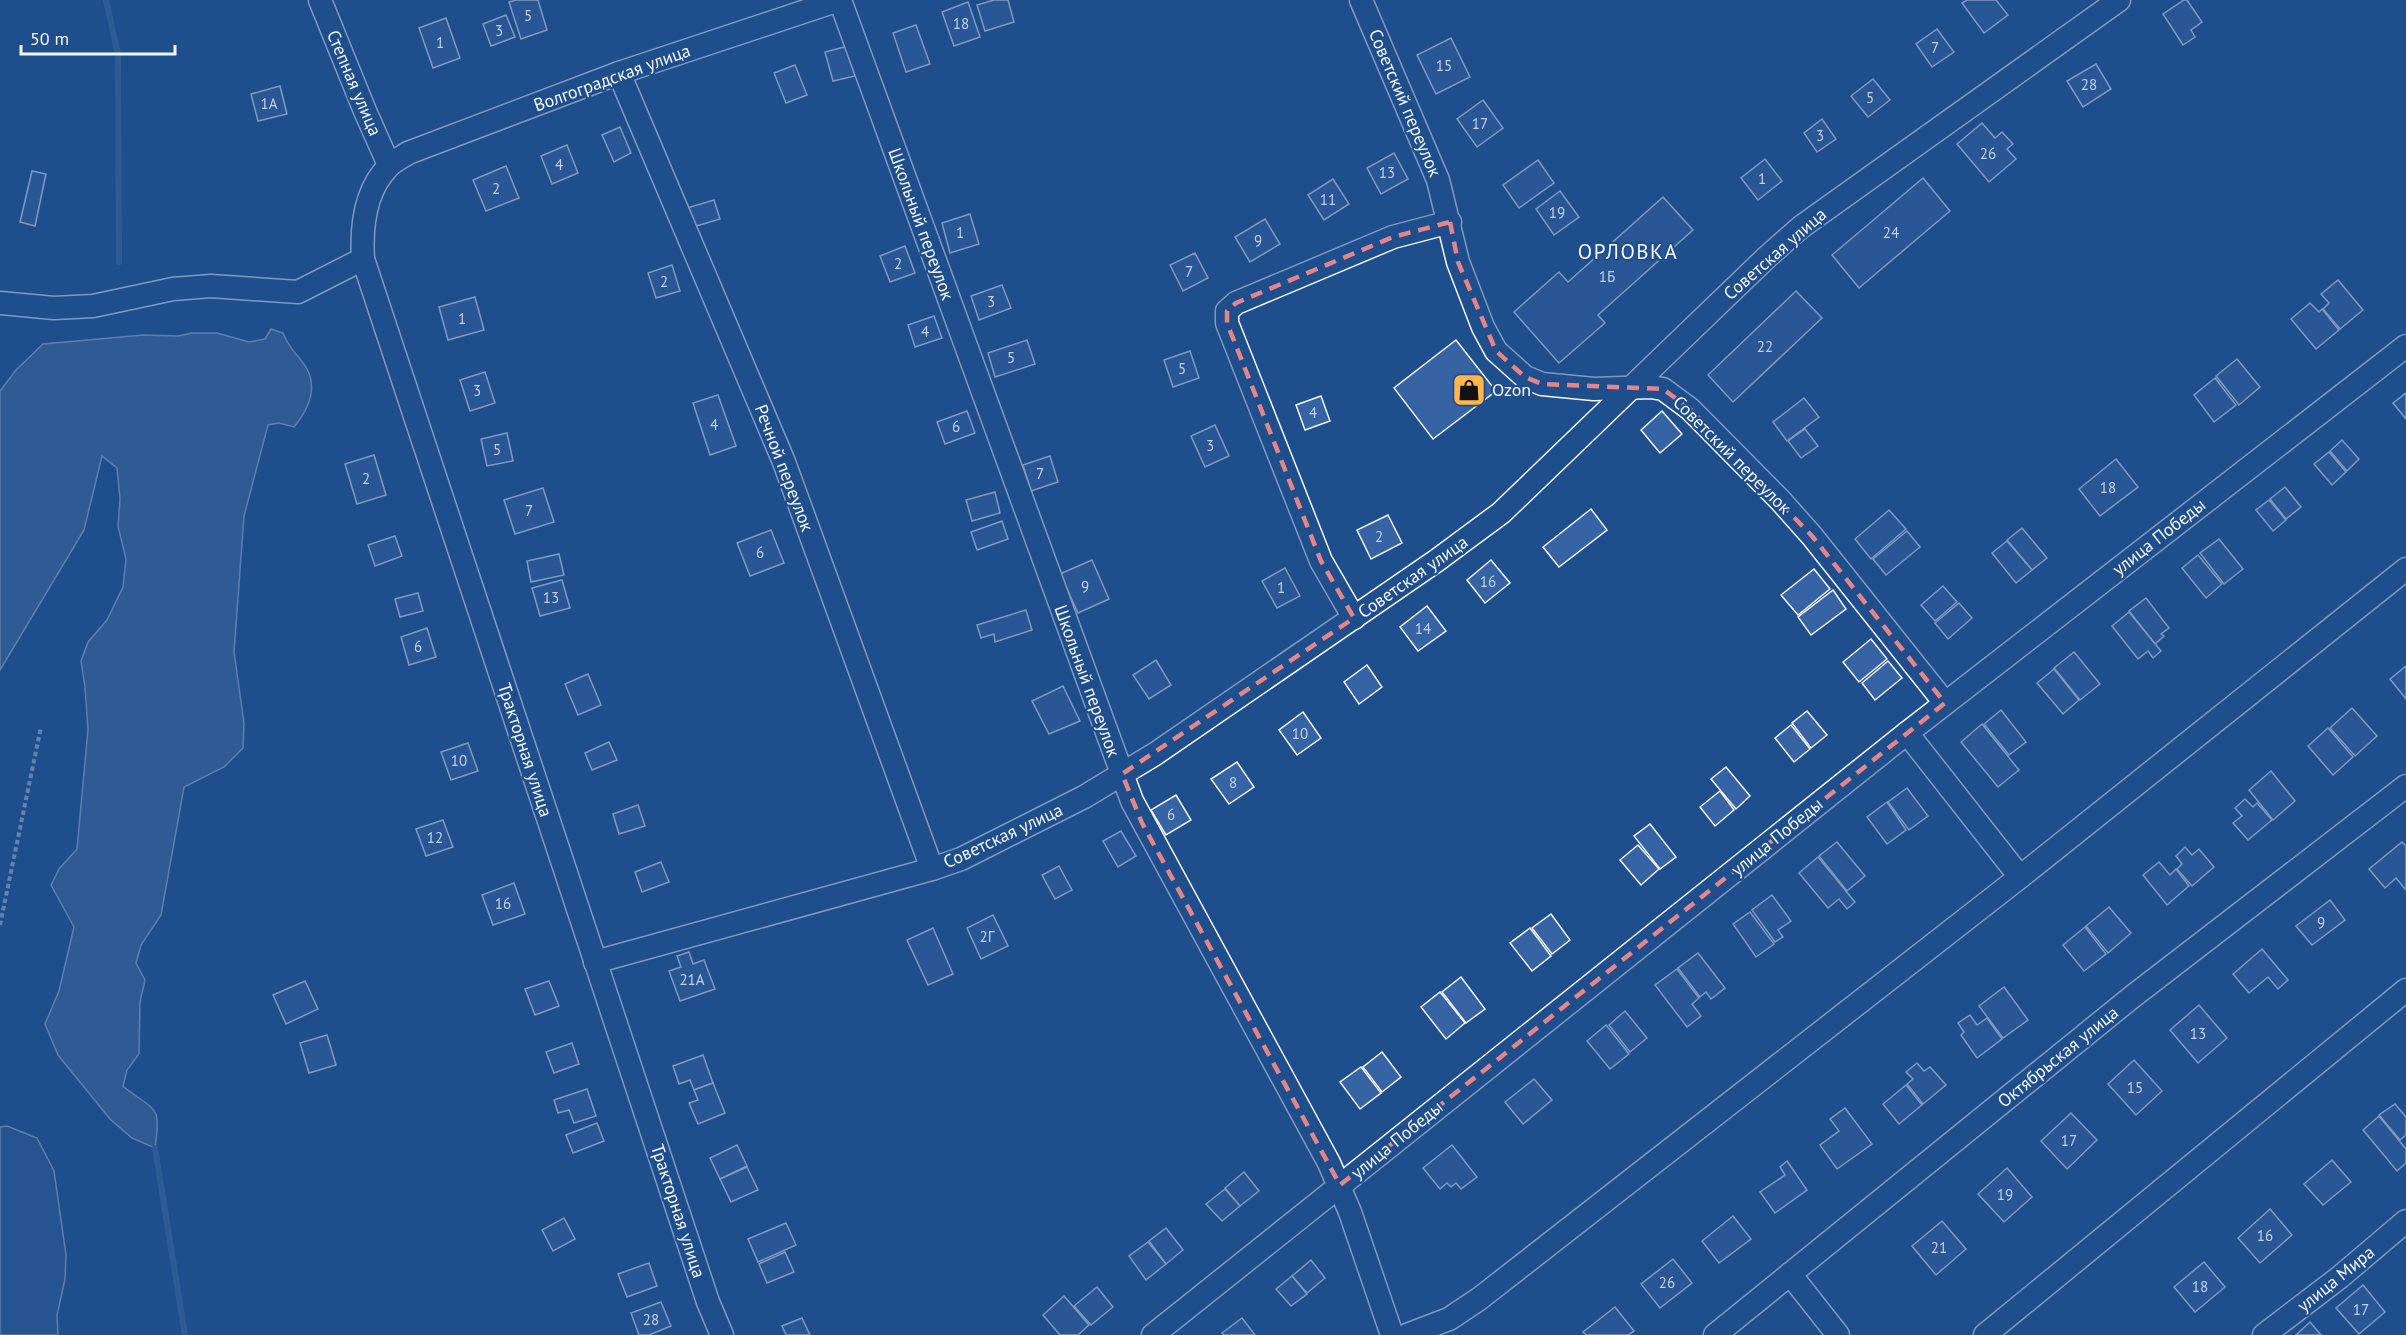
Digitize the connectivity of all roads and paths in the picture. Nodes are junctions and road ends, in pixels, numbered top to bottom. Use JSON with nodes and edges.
{"nodes":[{"id":1,"x":320,"y":0,"type":"edge"},
{"id":2,"x":840,"y":0,"type":"edge"},
{"id":3,"x":1361,"y":0,"type":"edge"},
{"id":4,"x":2119,"y":0,"type":"edge"},
{"id":5,"x":619,"y":73,"type":"junction"},
{"id":6,"x":390,"y":165,"type":"junction"},
{"id":7,"x":1450,"y":222,"type":"junction"},
{"id":8,"x":363,"y":259,"type":"junction"},
{"id":9,"x":0,"y":303,"type":"edge"},
{"id":10,"x":2406,"y":346,"type":"edge"},
{"id":11,"x":1632,"y":388,"type":"junction"},
{"id":12,"x":2406,"y":569,"type":"edge"},
{"id":13,"x":1354,"y":618,"type":"junction"},
{"id":14,"x":1946,"y":703,"type":"junction"},
{"id":15,"x":40,"y":727,"type":"dead end"},
{"id":16,"x":1907,"y":733,"type":"junction"},
{"id":17,"x":1122,"y":774,"type":"junction"},
{"id":18,"x":2406,"y":786,"type":"edge"},
{"id":19,"x":932,"y":869,"type":"junction"},
{"id":20,"x":2020,"y":877,"type":"junction"},
{"id":21,"x":0,"y":925,"type":"edge"},
{"id":22,"x":595,"y":962,"type":"junction"},
{"id":23,"x":2406,"y":990,"type":"edge"},
{"id":24,"x":1340,"y":1185,"type":"junction"},
{"id":25,"x":2406,"y":1221,"type":"edge"},
{"id":26,"x":1790,"y":1274,"type":"junction"},
{"id":27,"x":722,"y":1335,"type":"edge"},
{"id":28,"x":1153,"y":1335,"type":"edge"},
{"id":29,"x":1392,"y":1335,"type":"edge"},
{"id":30,"x":1407,"y":1335,"type":"edge"},
{"id":31,"x":1715,"y":1335,"type":"edge"},
{"id":32,"x":1838,"y":1335,"type":"edge"},
{"id":33,"x":1985,"y":1335,"type":"edge"},
{"id":34,"x":2264,"y":1335,"type":"edge"}],
"edges":[{"from":1,"to":6,"type":"street","name":"Степная улица"},
{"from":2,"to":5,"type":"street","name":"Волгоградская улица"},
{"from":2,"to":17,"type":"street","name":"Школьный переулок"},
{"from":3,"to":7,"type":"street","name":"Советский переулок"},
{"from":4,"to":11,"type":"street","name":"Советская улица"},
{"from":5,"to":6,"type":"street","name":"Волгоградская улица"},
{"from":5,"to":19,"type":"street","name":"Речной переулок"},
{"from":6,"to":8,"type":"street","name":"Тракторная улица"},
{"from":7,"to":11,"type":"street","name":"Советский переулок"},
{"from":7,"to":13,"type":"street"},
{"from":8,"to":9,"type":"street"},
{"from":8,"to":22,"type":"street","name":"Тракторная улица"},
{"from":10,"to":14,"type":"street","name":"улица Победы"},
{"from":11,"to":13,"type":"street","name":"Советская улица"},
{"from":11,"to":14,"type":"street","name":"Советский переулок"},
{"from":12,"to":20,"type":"street"},
{"from":13,"to":17,"type":"street","name":"Советская улица"},
{"from":14,"to":16,"type":"street","name":"улица Победы"},
{"from":15,"to":21,"type":"path"},
{"from":16,"to":20,"type":"street"},
{"from":16,"to":24,"type":"street","name":"улица Победы"},
{"from":17,"to":19,"type":"street","name":"Советская улица"},
{"from":17,"to":24,"type":"street","name":"Школьный переулок"},
{"from":18,"to":26,"type":"street","name":"Октябрьская улица"},
{"from":19,"to":22,"type":"street","name":"Советская улица"},
{"from":20,"to":30,"type":"street"},
{"from":22,"to":27,"type":"street","name":"Тракторная улица"},
{"from":23,"to":33,"type":"street"},
{"from":24,"to":28,"type":"street","name":"улица Победы"},
{"from":24,"to":29,"type":"street","name":"Школьный переулок"},
{"from":25,"to":34,"type":"street","name":"улица Мира"},
{"from":26,"to":31,"type":"street","name":"Октябрьская улица"},
{"from":26,"to":32,"type":"street"}]}
